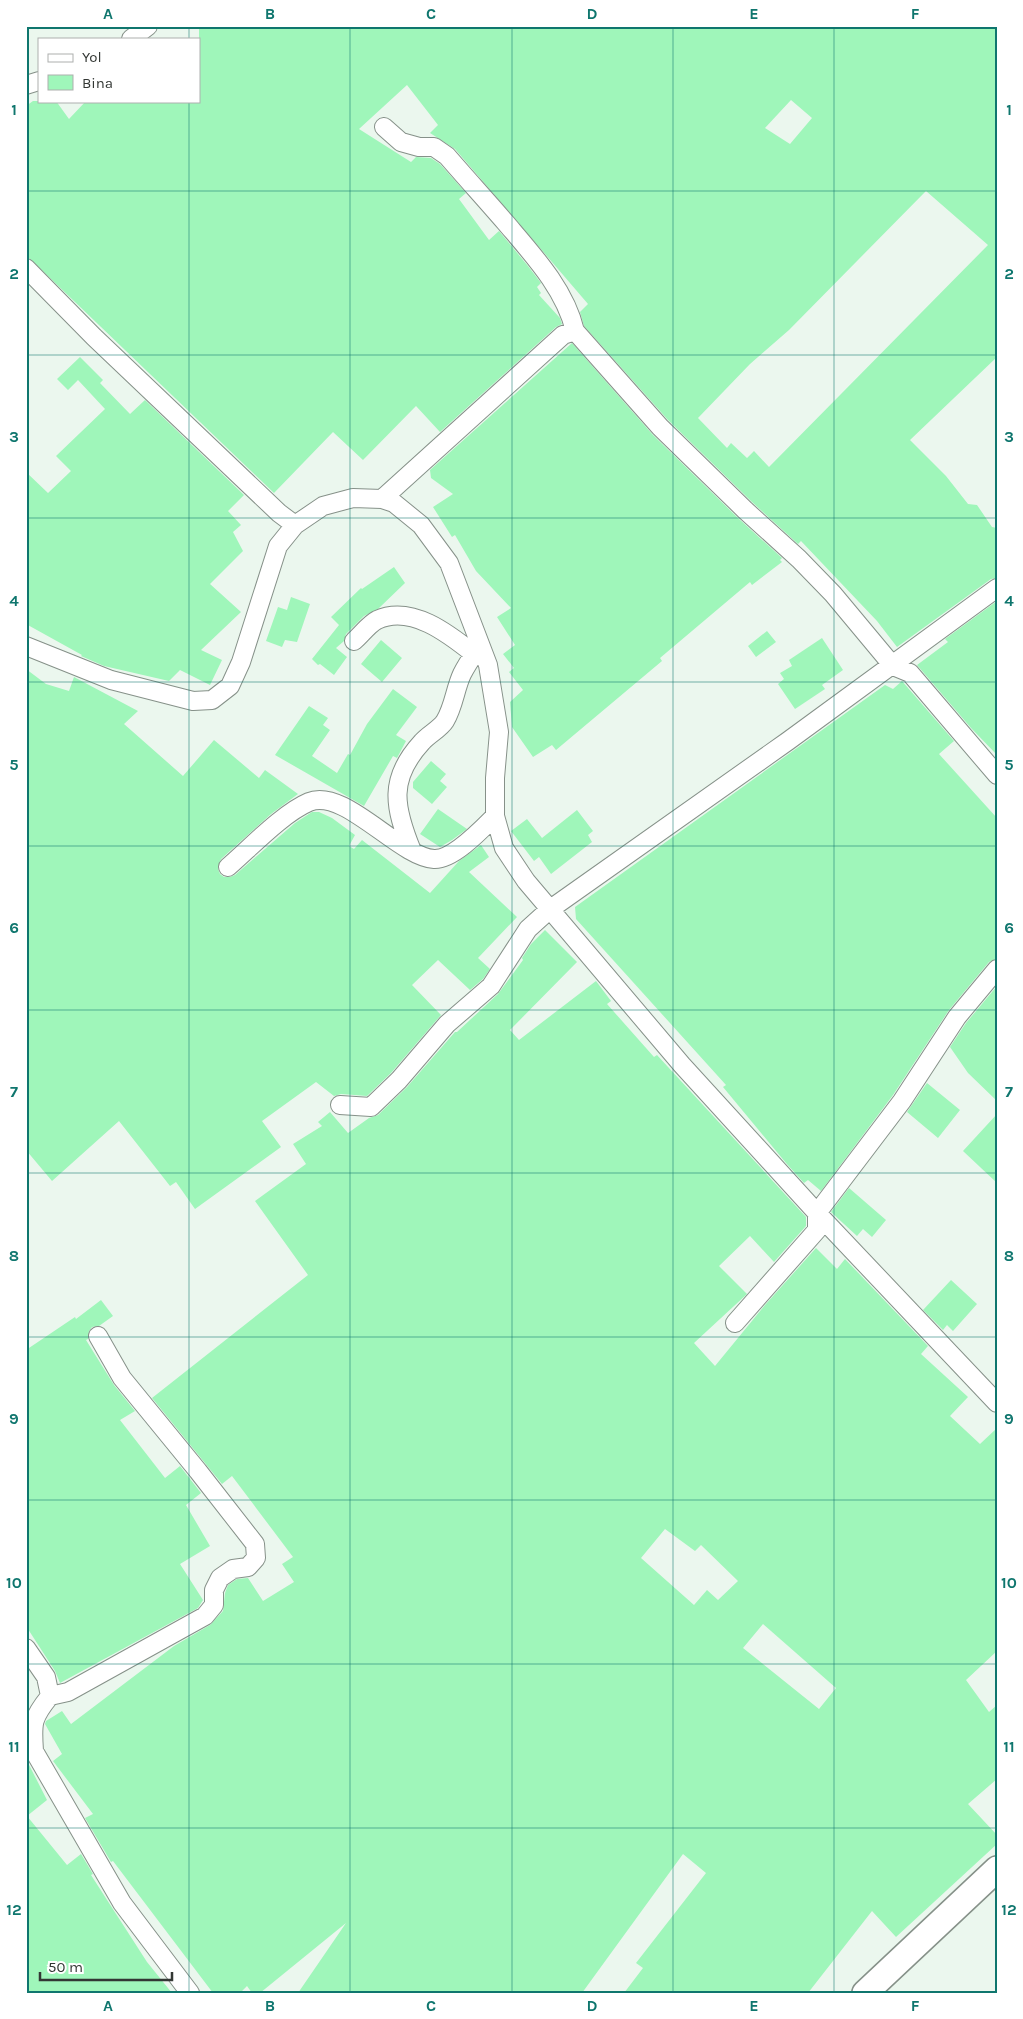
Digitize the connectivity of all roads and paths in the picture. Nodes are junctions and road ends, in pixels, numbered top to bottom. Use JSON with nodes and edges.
{"nodes":[{"id":1,"x":148,"y":26,"type":"edge"},
{"id":2,"x":132,"y":38,"type":"edge"},
{"id":3,"x":38,"y":81,"type":"edge"},
{"id":4,"x":26,"y":85,"type":"edge"},
{"id":5,"x":384,"y":128,"type":"dead end"},
{"id":6,"x":26,"y":268,"type":"edge"},
{"id":7,"x":575,"y":331,"type":"junction"},
{"id":8,"x":382,"y":499,"type":"junction"},
{"id":9,"x":295,"y":525,"type":"junction"},
{"id":10,"x":997,"y":588,"type":"edge"},
{"id":11,"x":354,"y":641,"type":"dead end"},
{"id":12,"x":26,"y":646,"type":"edge"},
{"id":13,"x":477,"y":649,"type":"junction"},
{"id":14,"x":893,"y":666,"type":"junction"},
{"id":15,"x":997,"y":775,"type":"edge"},
{"id":16,"x":495,"y":816,"type":"junction"},
{"id":17,"x":412,"y":852,"type":"junction"},
{"id":18,"x":228,"y":867,"type":"dead end"},
{"id":19,"x":549,"y":910,"type":"junction"},
{"id":20,"x":997,"y":969,"type":"edge"},
{"id":21,"x":340,"y":1105,"type":"dead end"},
{"id":22,"x":817,"y":1213,"type":"junction"},
{"id":23,"x":735,"y":1323,"type":"dead end"},
{"id":24,"x":98,"y":1336,"type":"dead end"},
{"id":25,"x":997,"y":1403,"type":"edge"},
{"id":26,"x":26,"y":1648,"type":"edge"},
{"id":27,"x":50,"y":1696,"type":"junction"},
{"id":28,"x":997,"y":1869,"type":"edge"},
{"id":29,"x":190,"y":1993,"type":"edge"},
{"id":30,"x":865,"y":1993,"type":"edge"}],
"edges":[{"from":1,"to":2,"type":"street"},
{"from":3,"to":4,"type":"street"},
{"from":5,"to":7,"type":"street"},
{"from":6,"to":9,"type":"street"},
{"from":7,"to":8,"type":"street"},
{"from":7,"to":14,"type":"street"},
{"from":8,"to":9,"type":"street"},
{"from":8,"to":13,"type":"street"},
{"from":9,"to":12,"type":"street"},
{"from":10,"to":14,"type":"street"},
{"from":11,"to":13,"type":"street"},
{"from":13,"to":16,"type":"street"},
{"from":13,"to":17,"type":"street"},
{"from":14,"to":15,"type":"street"},
{"from":14,"to":19,"type":"street"},
{"from":16,"to":17,"type":"street"},
{"from":16,"to":19,"type":"street"},
{"from":17,"to":18,"type":"street"},
{"from":19,"to":21,"type":"street"},
{"from":19,"to":22,"type":"street"},
{"from":20,"to":22,"type":"street"},
{"from":22,"to":23,"type":"street"},
{"from":22,"to":25,"type":"street"},
{"from":24,"to":27,"type":"street"},
{"from":26,"to":27,"type":"street"},
{"from":27,"to":29,"type":"street"},
{"from":28,"to":30,"type":"street"}]}
